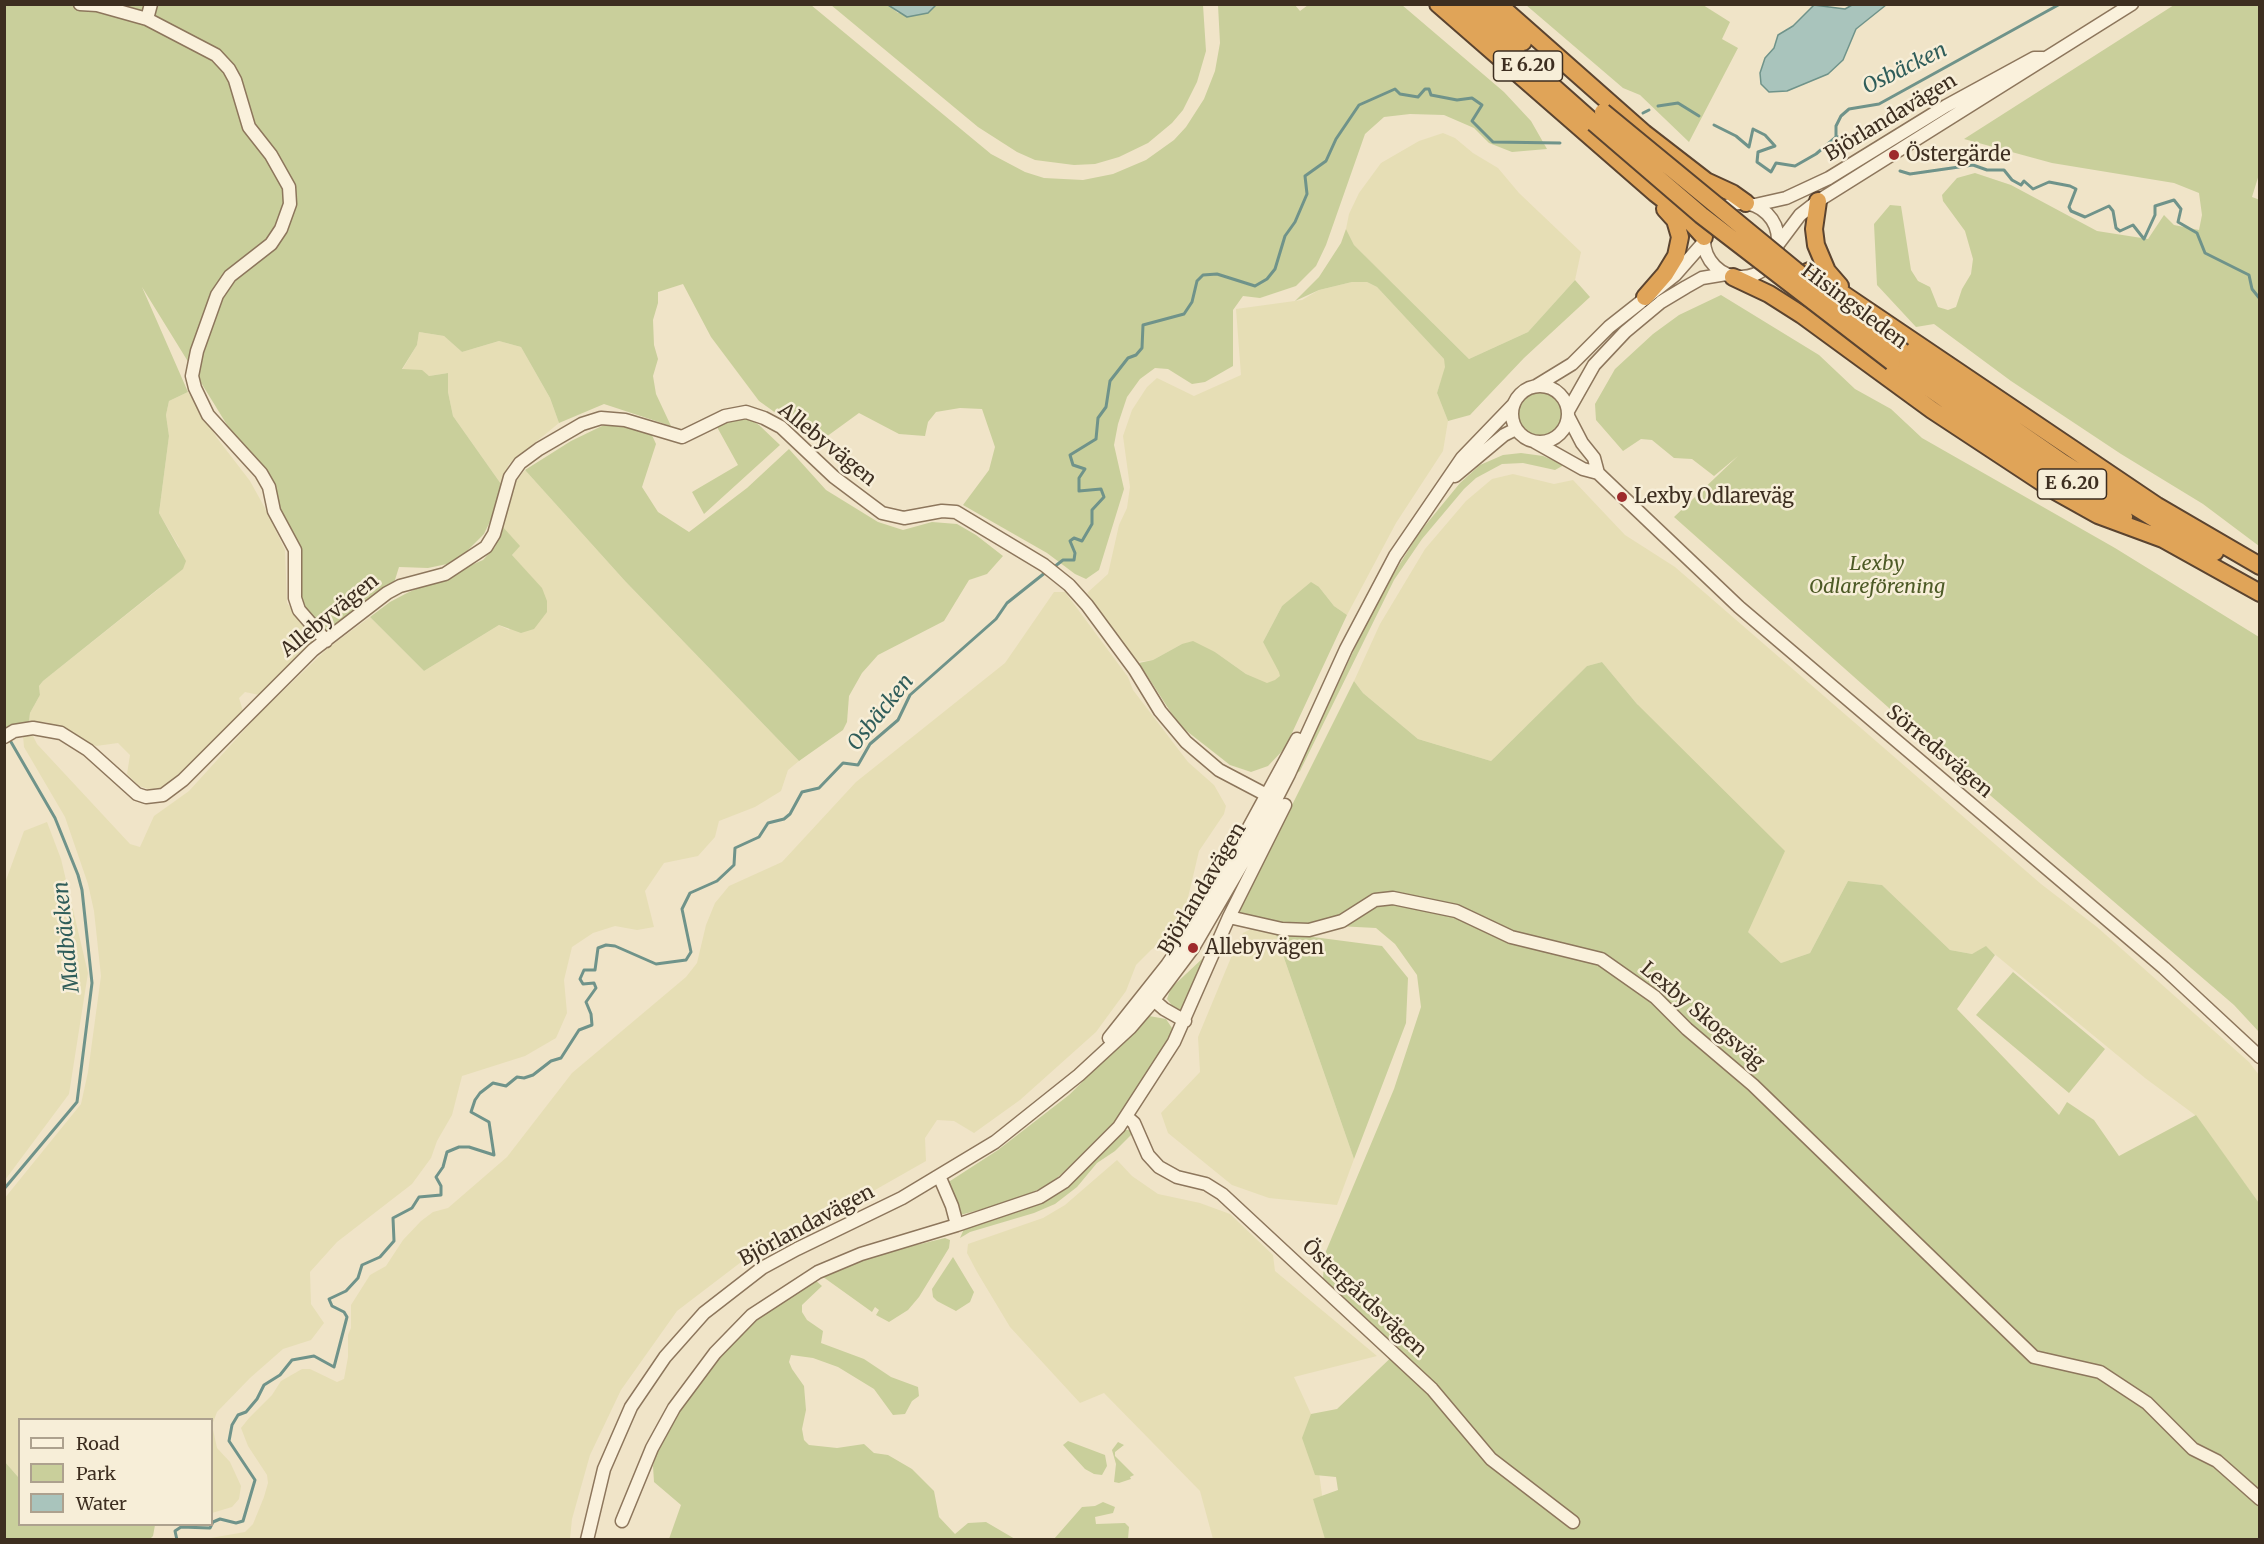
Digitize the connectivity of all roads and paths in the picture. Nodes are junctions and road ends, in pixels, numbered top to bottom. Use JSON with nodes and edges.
{"nodes":[{"id":1,"x":80,"y":4,"type":"edge"},
{"id":2,"x":151,"y":4,"type":"edge"},
{"id":3,"x":1438,"y":4,"type":"edge"},
{"id":4,"x":1498,"y":4,"type":"edge"},
{"id":5,"x":2132,"y":4,"type":"edge"},
{"id":6,"x":1468,"y":6,"type":"edge"},
{"id":7,"x":147,"y":19,"type":"junction"},
{"id":8,"x":2043,"y":58,"type":"junction"},
{"id":9,"x":1654,"y":194,"type":"junction"},
{"id":10,"x":1818,"y":201,"type":"junction"},
{"id":11,"x":1750,"y":204,"type":"junction"},
{"id":12,"x":1704,"y":239,"type":"junction"},
{"id":13,"x":1778,"y":244,"type":"junction"},
{"id":14,"x":1730,"y":275,"type":"junction"},
{"id":15,"x":1848,"y":296,"type":"junction"},
{"id":16,"x":1645,"y":297,"type":"junction"},
{"id":17,"x":1898,"y":357,"type":"junction"},
{"id":18,"x":1536,"y":386,"type":"junction"},
{"id":19,"x":1514,"y":404,"type":"junction"},
{"id":20,"x":1568,"y":413,"type":"junction"},
{"id":21,"x":1516,"y":429,"type":"junction"},
{"id":22,"x":1534,"y":442,"type":"junction"},
{"id":23,"x":1598,"y":473,"type":"junction"},
{"id":24,"x":1447,"y":483,"type":"junction"},
{"id":25,"x":2163,"y":539,"type":"junction"},
{"id":26,"x":2259,"y":566,"type":"edge"},
{"id":27,"x":2259,"y":575,"type":"edge"},
{"id":28,"x":2259,"y":593,"type":"edge"},
{"id":29,"x":326,"y":641,"type":"junction"},
{"id":30,"x":4,"y":737,"type":"edge"},
{"id":31,"x":1276,"y":800,"type":"junction"},
{"id":32,"x":1229,"y":917,"type":"junction"},
{"id":33,"x":1150,"y":996,"type":"junction"},
{"id":34,"x":1185,"y":1021,"type":"junction"},
{"id":35,"x":2259,"y":1057,"type":"edge"},
{"id":36,"x":1127,"y":1117,"type":"junction"},
{"id":37,"x":940,"y":1178,"type":"junction"},
{"id":38,"x":957,"y":1225,"type":"junction"},
{"id":39,"x":2259,"y":1499,"type":"edge"},
{"id":40,"x":622,"y":1521,"type":"dead end"},
{"id":41,"x":1573,"y":1522,"type":"dead end"},
{"id":42,"x":587,"y":1539,"type":"edge"}],
"edges":[{"from":1,"to":7,"type":"street"},
{"from":2,"to":7,"type":"street"},
{"from":3,"to":9,"type":"highway"},
{"from":4,"to":11,"type":"highway"},
{"from":5,"to":8,"type":"street","name":"Björlandavägen"},
{"from":6,"to":17,"type":"highway","name":"Hisingsleden","number":"E 6.20","bridge":true},
{"from":7,"to":29,"type":"street"},
{"from":8,"to":10,"type":"street","name":"Björlandavägen"},
{"from":8,"to":11,"type":"street","name":"Björlandavägen"},
{"from":9,"to":12,"type":"highway"},
{"from":9,"to":16,"type":"highway"},
{"from":10,"to":13,"type":"street","name":"Björlandavägen"},
{"from":10,"to":15,"type":"highway"},
{"from":11,"to":12,"type":"street"},
{"from":11,"to":13,"type":"street"},
{"from":12,"to":14,"type":"street"},
{"from":12,"to":16,"type":"street"},
{"from":13,"to":14,"type":"street"},
{"from":13,"to":15,"type":"highway"},
{"from":14,"to":20,"type":"street"},
{"from":14,"to":25,"type":"highway"},
{"from":15,"to":26,"type":"highway"},
{"from":16,"to":18,"type":"street"},
{"from":17,"to":25,"type":"highway","name":"Hisingsleden","number":"E 6.20"},
{"from":17,"to":27,"type":"highway","name":"Hisingsleden","number":"E 6.20"},
{"from":18,"to":19,"type":"street"},
{"from":18,"to":20,"type":"street"},
{"from":19,"to":21,"type":"street"},
{"from":19,"to":24,"type":"street","name":"Björlandavägen"},
{"from":20,"to":22,"type":"street"},
{"from":20,"to":23,"type":"street","name":"Sörredsvägen"},
{"from":21,"to":22,"type":"street"},
{"from":21,"to":24,"type":"street","name":"Björlandavägen"},
{"from":22,"to":23,"type":"street","name":"Sörredsvägen"},
{"from":23,"to":35,"type":"street","name":"Sörredsvägen"},
{"from":24,"to":31,"type":"street","name":"Björlandavägen"},
{"from":25,"to":28,"type":"highway","name":"Hisingsleden","number":"E 6.20"},
{"from":29,"to":30,"type":"street","name":"Allebyvägen"},
{"from":29,"to":31,"type":"street","name":"Allebyvägen"},
{"from":31,"to":32,"type":"street","name":"Björlandavägen"},
{"from":31,"to":33,"type":"street","name":"Björlandavägen"},
{"from":32,"to":34,"type":"street"},
{"from":32,"to":39,"type":"street","name":"Lexby Skogsväg"},
{"from":33,"to":34,"type":"street"},
{"from":33,"to":37,"type":"street","name":"Björlandavägen"},
{"from":34,"to":36,"type":"street"},
{"from":36,"to":38,"type":"street"},
{"from":36,"to":41,"type":"street","name":"Östergårdsvägen"},
{"from":37,"to":38,"type":"street"},
{"from":37,"to":42,"type":"street","name":"Björlandavägen"},
{"from":38,"to":40,"type":"street"}]}
